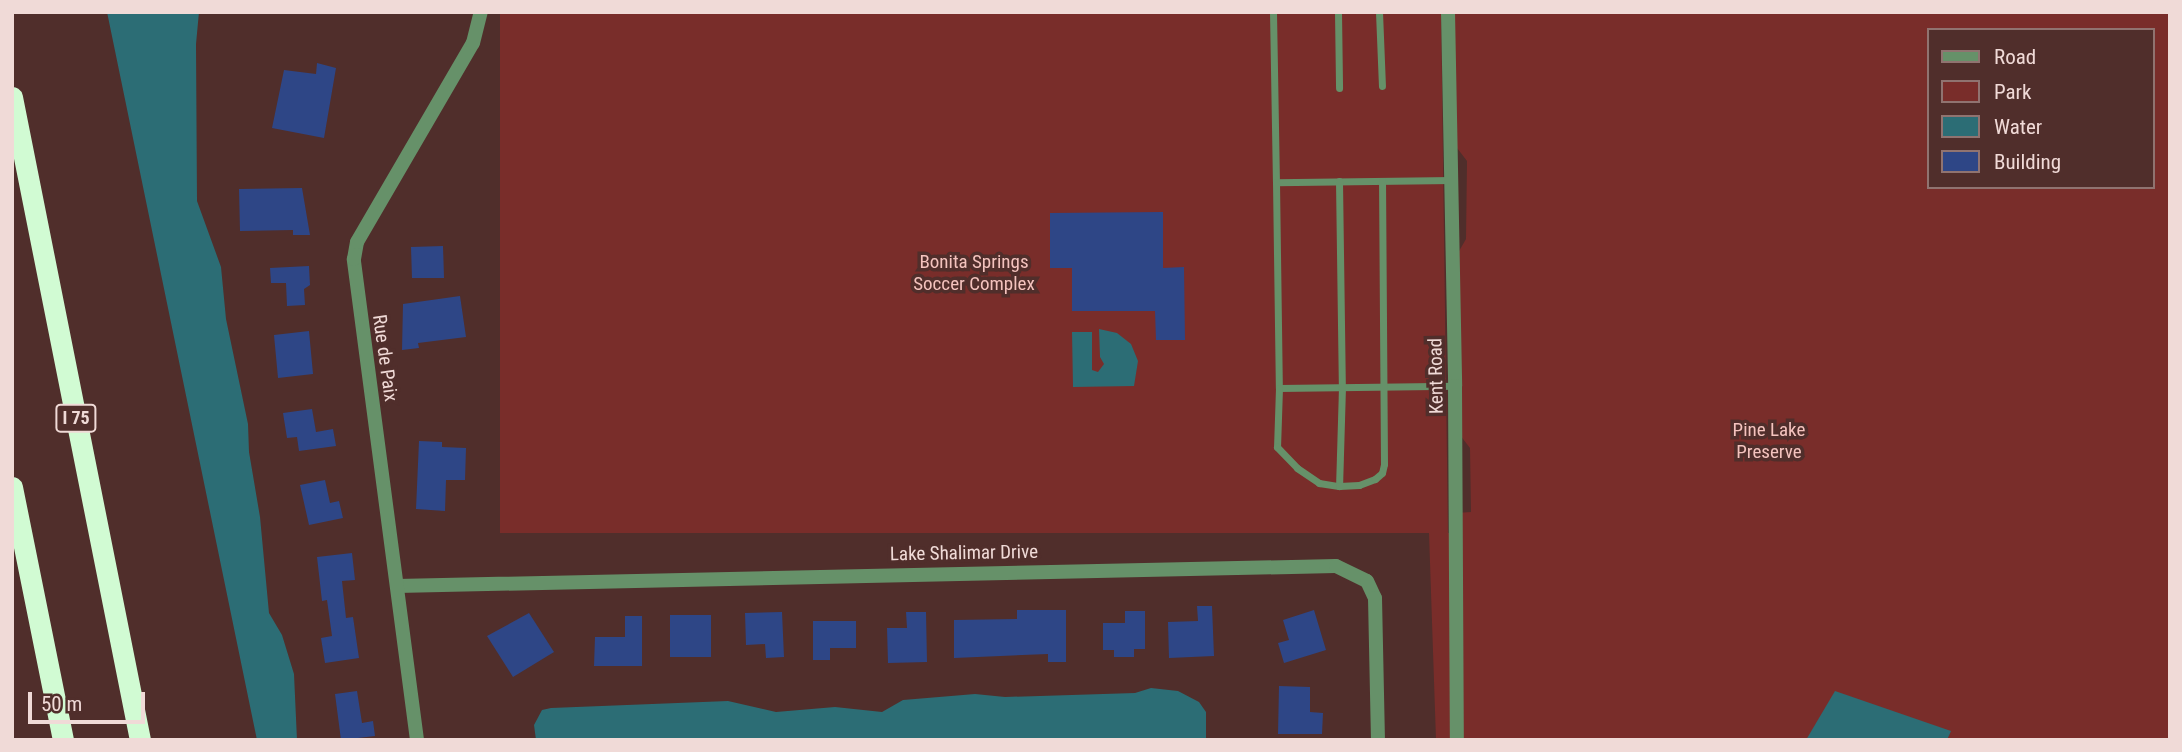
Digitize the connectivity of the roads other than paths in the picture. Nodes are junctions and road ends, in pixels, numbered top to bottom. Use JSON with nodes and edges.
{"nodes":[{"id":1,"x":481,"y":12,"type":"edge"},
{"id":2,"x":1273,"y":12,"type":"edge"},
{"id":3,"x":1338,"y":12,"type":"edge"},
{"id":4,"x":1379,"y":12,"type":"edge"},
{"id":5,"x":1448,"y":12,"type":"edge"},
{"id":6,"x":1381,"y":86,"type":"dead end"},
{"id":7,"x":1339,"y":88,"type":"dead end"},
{"id":8,"x":12,"y":97,"type":"edge"},
{"id":9,"x":1452,"y":180,"type":"junction"},
{"id":10,"x":1339,"y":181,"type":"junction"},
{"id":11,"x":1381,"y":181,"type":"junction"},
{"id":12,"x":1276,"y":182,"type":"junction"},
{"id":13,"x":1455,"y":386,"type":"junction"},
{"id":14,"x":1342,"y":387,"type":"junction"},
{"id":15,"x":1383,"y":387,"type":"junction"},
{"id":16,"x":1279,"y":388,"type":"junction"},
{"id":17,"x":1339,"y":486,"type":"junction"},
{"id":18,"x":12,"y":488,"type":"edge"},
{"id":19,"x":397,"y":586,"type":"junction"},
{"id":20,"x":63,"y":740,"type":"edge"},
{"id":21,"x":140,"y":740,"type":"edge"},
{"id":22,"x":417,"y":740,"type":"edge"},
{"id":23,"x":1378,"y":740,"type":"edge"},
{"id":24,"x":1457,"y":740,"type":"edge"}],
"edges":[{"from":1,"to":19,"type":"street","name":"Rue de Paix"},
{"from":2,"to":12,"type":"lane"},
{"from":3,"to":7,"type":"lane"},
{"from":4,"to":6,"type":"lane"},
{"from":5,"to":9,"type":"street","name":"Kent Road"},
{"from":8,"to":21,"type":"highway","number":"I 75"},
{"from":9,"to":11,"type":"lane"},
{"from":9,"to":13,"type":"street","name":"Kent Road"},
{"from":10,"to":11,"type":"lane"},
{"from":10,"to":12,"type":"lane"},
{"from":10,"to":14,"type":"lane"},
{"from":11,"to":15,"type":"lane"},
{"from":12,"to":16,"type":"lane"},
{"from":13,"to":15,"type":"lane"},
{"from":13,"to":24,"type":"street","name":"Kent Road"},
{"from":14,"to":15,"type":"lane"},
{"from":14,"to":16,"type":"lane"},
{"from":14,"to":17,"type":"lane"},
{"from":15,"to":17,"type":"lane"},
{"from":16,"to":17,"type":"lane"},
{"from":18,"to":20,"type":"highway"},
{"from":19,"to":22,"type":"street","name":"Rue de Paix"},
{"from":19,"to":23,"type":"street","name":"Lake Shalimar Drive"}]}
